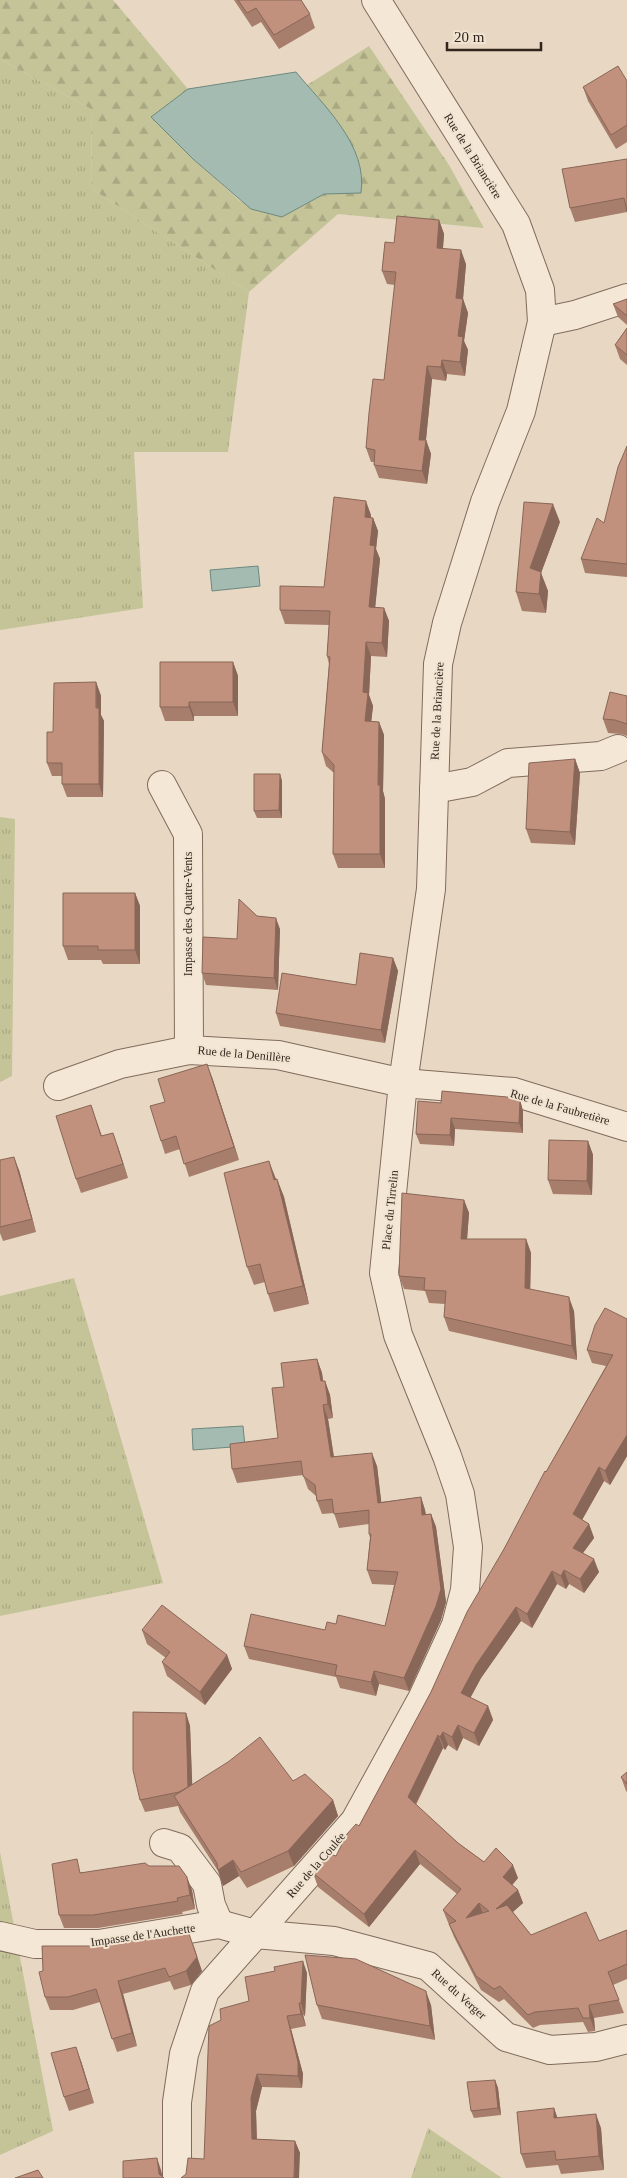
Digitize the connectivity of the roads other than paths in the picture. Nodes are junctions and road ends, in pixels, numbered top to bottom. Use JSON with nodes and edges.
{"nodes":[{"id":1,"x":376,"y":0,"type":"edge"},
{"id":2,"x":627,"y":298,"type":"edge"},
{"id":3,"x":542,"y":322,"type":"junction"},
{"id":4,"x":618,"y":749,"type":"dead end"},
{"id":5,"x":162,"y":785,"type":"dead end"},
{"id":6,"x":434,"y":789,"type":"junction"},
{"id":7,"x":189,"y":1050,"type":"junction"},
{"id":8,"x":403,"y":1083,"type":"junction"},
{"id":9,"x":58,"y":1086,"type":"dead end"},
{"id":10,"x":627,"y":1127,"type":"edge"},
{"id":11,"x":468,"y":1548,"type":"joint"},
{"id":12,"x":164,"y":1843,"type":"dead end"},
{"id":13,"x":219,"y":1924,"type":"junction"},
{"id":14,"x":255,"y":1934,"type":"junction"},
{"id":15,"x":0,"y":1936,"type":"edge"},
{"id":16,"x":627,"y":2039,"type":"edge"},
{"id":17,"x":177,"y":2178,"type":"edge"}],
"edges":[{"from":1,"to":3,"type":"street","name":"Rue de la Briancière"},
{"from":2,"to":3,"type":"street"},
{"from":3,"to":6,"type":"street","name":"Rue de la Briancière"},
{"from":4,"to":6,"type":"street"},
{"from":5,"to":7,"type":"street","name":"Impasse des Quatre-Vents"},
{"from":6,"to":8,"type":"street","name":"Rue de la Briancière"},
{"from":7,"to":8,"type":"street","name":"Rue de la Denillère"},
{"from":7,"to":9,"type":"street","name":"Rue de la Denillère"},
{"from":8,"to":10,"type":"street","name":"Rue de la Faubretière"},
{"from":8,"to":11,"type":"street","name":"Place du Tirrelin"},
{"from":11,"to":14,"type":"street","name":"Rue de la Coulée"},
{"from":12,"to":13,"type":"street"},
{"from":13,"to":14,"type":"street","name":"Impasse de l'Auchette"},
{"from":13,"to":15,"type":"street","name":"Impasse de l'Auchette"},
{"from":14,"to":16,"type":"street","name":"Rue du Verger"},
{"from":14,"to":17,"type":"street","name":"Rue de la Coulée"}]}
